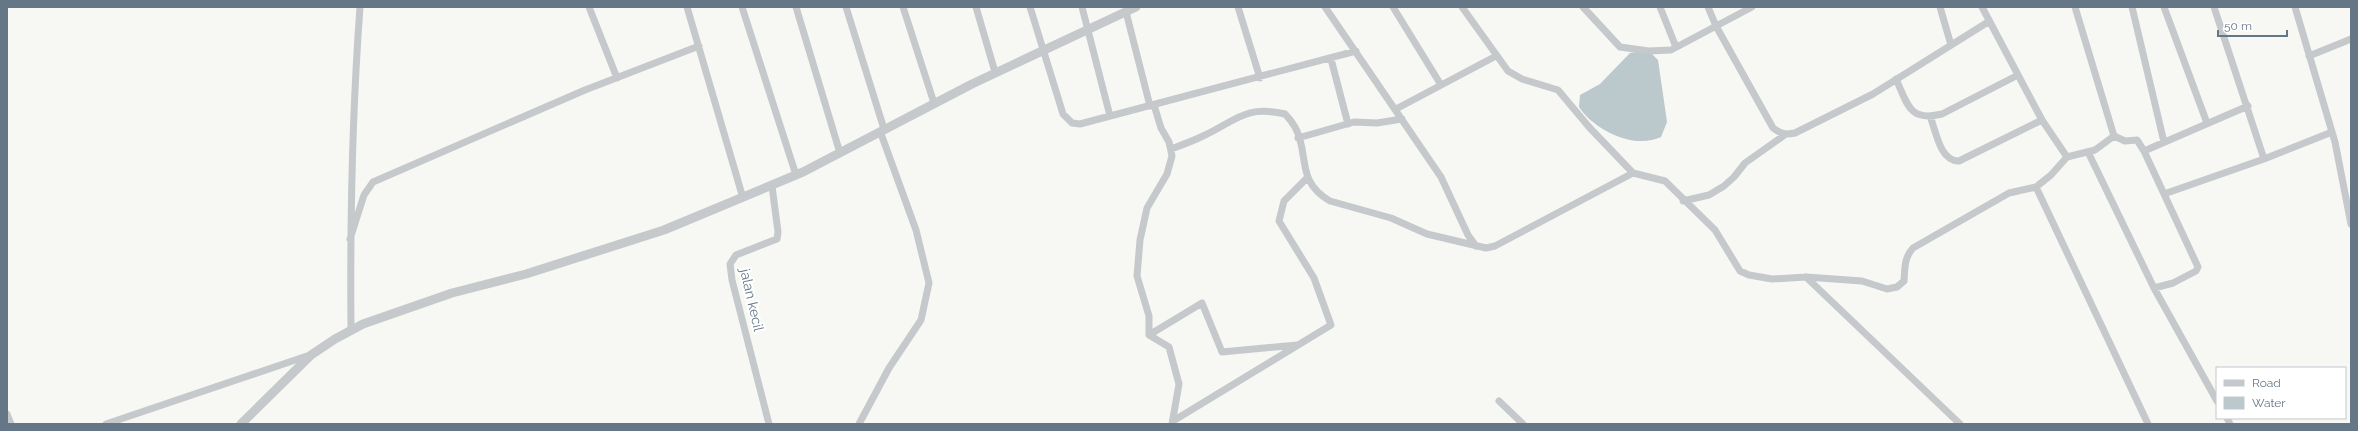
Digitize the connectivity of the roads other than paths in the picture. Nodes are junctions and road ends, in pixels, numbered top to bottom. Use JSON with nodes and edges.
{"nodes":[{"id":1,"x":360,"y":7,"type":"edge"},
{"id":2,"x":588,"y":7,"type":"edge"},
{"id":3,"x":687,"y":7,"type":"edge"},
{"id":4,"x":742,"y":7,"type":"edge"},
{"id":5,"x":796,"y":7,"type":"edge"},
{"id":6,"x":846,"y":7,"type":"edge"},
{"id":7,"x":902,"y":7,"type":"edge"},
{"id":8,"x":976,"y":7,"type":"edge"},
{"id":9,"x":1030,"y":7,"type":"edge"},
{"id":10,"x":1082,"y":7,"type":"edge"},
{"id":11,"x":1238,"y":7,"type":"edge"},
{"id":12,"x":1325,"y":7,"type":"edge"},
{"id":13,"x":1392,"y":7,"type":"edge"},
{"id":14,"x":1462,"y":7,"type":"edge"},
{"id":15,"x":1583,"y":7,"type":"edge"},
{"id":16,"x":1660,"y":7,"type":"edge"},
{"id":17,"x":1708,"y":7,"type":"edge"},
{"id":18,"x":1752,"y":7,"type":"edge"},
{"id":19,"x":1940,"y":7,"type":"edge"},
{"id":20,"x":1982,"y":7,"type":"edge"},
{"id":21,"x":2075,"y":7,"type":"edge"},
{"id":22,"x":2132,"y":7,"type":"edge"},
{"id":23,"x":2164,"y":7,"type":"edge"},
{"id":24,"x":2214,"y":7,"type":"edge"},
{"id":25,"x":2295,"y":7,"type":"edge"},
{"id":26,"x":1133,"y":8,"type":"edge"},
{"id":27,"x":1988,"y":22,"type":"junction"},
{"id":28,"x":1716,"y":26,"type":"junction"},
{"id":29,"x":1089,"y":28,"type":"junction"},
{"id":30,"x":2351,"y":39,"type":"edge"},
{"id":31,"x":1951,"y":45,"type":"junction"},
{"id":32,"x":699,"y":46,"type":"junction"},
{"id":33,"x":1676,"y":48,"type":"junction"},
{"id":34,"x":1044,"y":50,"type":"junction"},
{"id":35,"x":1356,"y":52,"type":"junction"},
{"id":36,"x":1496,"y":56,"type":"junction"},
{"id":37,"x":2309,"y":56,"type":"junction"},
{"id":38,"x":1331,"y":58,"type":"junction"},
{"id":39,"x":995,"y":72,"type":"junction"},
{"id":40,"x":2018,"y":75,"type":"junction"},
{"id":41,"x":617,"y":78,"type":"junction"},
{"id":42,"x":1260,"y":78,"type":"junction"},
{"id":43,"x":1896,"y":79,"type":"junction"},
{"id":44,"x":1441,"y":85,"type":"junction"},
{"id":45,"x":934,"y":103,"type":"junction"},
{"id":46,"x":1152,"y":106,"type":"junction"},
{"id":47,"x":2248,"y":106,"type":"junction"},
{"id":48,"x":1396,"y":109,"type":"junction"},
{"id":49,"x":1110,"y":116,"type":"junction"},
{"id":50,"x":1930,"y":116,"type":"junction"},
{"id":51,"x":1402,"y":119,"type":"junction"},
{"id":52,"x":2042,"y":120,"type":"junction"},
{"id":53,"x":2207,"y":123,"type":"junction"},
{"id":54,"x":1348,"y":124,"type":"junction"},
{"id":55,"x":882,"y":130,"type":"junction"},
{"id":56,"x":2332,"y":132,"type":"junction"},
{"id":57,"x":1786,"y":134,"type":"junction"},
{"id":58,"x":2114,"y":136,"type":"junction"},
{"id":59,"x":1298,"y":138,"type":"junction"},
{"id":60,"x":2164,"y":142,"type":"junction"},
{"id":61,"x":1171,"y":149,"type":"junction"},
{"id":62,"x":2144,"y":151,"type":"junction"},
{"id":63,"x":2088,"y":152,"type":"junction"},
{"id":64,"x":840,"y":153,"type":"junction"},
{"id":65,"x":2067,"y":157,"type":"junction"},
{"id":66,"x":2264,"y":159,"type":"junction"},
{"id":67,"x":1633,"y":173,"type":"junction"},
{"id":68,"x":796,"y":175,"type":"junction"},
{"id":69,"x":1307,"y":178,"type":"junction"},
{"id":70,"x":772,"y":186,"type":"junction"},
{"id":71,"x":2036,"y":187,"type":"junction"},
{"id":72,"x":2164,"y":194,"type":"junction"},
{"id":73,"x":743,"y":198,"type":"junction"},
{"id":74,"x":1683,"y":201,"type":"junction"},
{"id":75,"x":2351,"y":224,"type":"edge"},
{"id":76,"x":350,"y":239,"type":"junction"},
{"id":77,"x":1476,"y":246,"type":"junction"},
{"id":78,"x":1806,"y":277,"type":"junction"},
{"id":79,"x":2154,"y":288,"type":"junction"},
{"id":80,"x":351,"y":330,"type":"junction"},
{"id":81,"x":1149,"y":335,"type":"junction"},
{"id":82,"x":1299,"y":345,"type":"junction"},
{"id":83,"x":310,"y":355,"type":"junction"},
{"id":84,"x":2216,"y":399,"type":"edge"},
{"id":85,"x":1500,"y":400,"type":"dead end"},
{"id":86,"x":7,"y":414,"type":"edge"},
{"id":87,"x":1172,"y":423,"type":"edge"},
{"id":88,"x":12,"y":424,"type":"edge"},
{"id":89,"x":106,"y":424,"type":"edge"},
{"id":90,"x":241,"y":424,"type":"edge"},
{"id":91,"x":769,"y":424,"type":"edge"},
{"id":92,"x":859,"y":424,"type":"edge"},
{"id":93,"x":1523,"y":424,"type":"edge"},
{"id":94,"x":1960,"y":424,"type":"edge"},
{"id":95,"x":2148,"y":424,"type":"edge"}],
"edges":[{"from":1,"to":76,"type":"street"},
{"from":2,"to":41,"type":"street"},
{"from":3,"to":32,"type":"street"},
{"from":4,"to":68,"type":"street"},
{"from":5,"to":64,"type":"street"},
{"from":6,"to":55,"type":"street"},
{"from":7,"to":45,"type":"street"},
{"from":8,"to":39,"type":"street"},
{"from":9,"to":34,"type":"street"},
{"from":10,"to":29,"type":"street"},
{"from":11,"to":42,"type":"street"},
{"from":12,"to":35,"type":"street"},
{"from":13,"to":44,"type":"street"},
{"from":14,"to":36,"type":"street"},
{"from":15,"to":33,"type":"street"},
{"from":16,"to":33,"type":"street"},
{"from":17,"to":28,"type":"street"},
{"from":18,"to":28,"type":"street"},
{"from":19,"to":31,"type":"street"},
{"from":20,"to":27,"type":"street"},
{"from":21,"to":58,"type":"street"},
{"from":22,"to":60,"type":"street"},
{"from":23,"to":53,"type":"street"},
{"from":24,"to":47,"type":"street"},
{"from":25,"to":37,"type":"street"},
{"from":26,"to":29,"type":"street"},
{"from":26,"to":46,"type":"street"},
{"from":27,"to":31,"type":"street"},
{"from":27,"to":40,"type":"street"},
{"from":28,"to":33,"type":"street"},
{"from":28,"to":57,"type":"street"},
{"from":29,"to":34,"type":"street"},
{"from":29,"to":49,"type":"street"},
{"from":30,"to":37,"type":"street"},
{"from":31,"to":43,"type":"street"},
{"from":32,"to":41,"type":"street"},
{"from":32,"to":73,"type":"street"},
{"from":34,"to":39,"type":"street"},
{"from":34,"to":49,"type":"street"},
{"from":35,"to":38,"type":"street"},
{"from":35,"to":48,"type":"street"},
{"from":36,"to":44,"type":"street"},
{"from":36,"to":67,"type":"street"},
{"from":37,"to":56,"type":"street"},
{"from":38,"to":42,"type":"street"},
{"from":38,"to":54,"type":"street"},
{"from":39,"to":45,"type":"street"},
{"from":40,"to":50,"type":"street"},
{"from":40,"to":52,"type":"street"},
{"from":41,"to":76,"type":"street"},
{"from":42,"to":46,"type":"street"},
{"from":43,"to":50,"type":"street"},
{"from":43,"to":57,"type":"street"},
{"from":44,"to":48,"type":"street"},
{"from":45,"to":55,"type":"street"},
{"from":46,"to":49,"type":"street"},
{"from":46,"to":61,"type":"street"},
{"from":47,"to":53,"type":"street"},
{"from":47,"to":66,"type":"street"},
{"from":48,"to":51,"type":"street"},
{"from":50,"to":52,"type":"street"},
{"from":51,"to":54,"type":"street"},
{"from":51,"to":77,"type":"street"},
{"from":52,"to":65,"type":"street"},
{"from":53,"to":60,"type":"street"},
{"from":54,"to":59,"type":"street"},
{"from":55,"to":64,"type":"street"},
{"from":55,"to":92,"type":"street"},
{"from":56,"to":66,"type":"street"},
{"from":56,"to":75,"type":"street"},
{"from":57,"to":74,"type":"street"},
{"from":58,"to":62,"type":"street"},
{"from":58,"to":63,"type":"street"},
{"from":59,"to":61,"type":"street"},
{"from":59,"to":69,"type":"street"},
{"from":60,"to":62,"type":"street"},
{"from":61,"to":81,"type":"street"},
{"from":62,"to":72,"type":"street"},
{"from":63,"to":65,"type":"street"},
{"from":63,"to":79,"type":"street"},
{"from":64,"to":68,"type":"street"},
{"from":65,"to":71,"type":"street"},
{"from":66,"to":72,"type":"street"},
{"from":67,"to":74,"type":"street"},
{"from":67,"to":77,"type":"street"},
{"from":68,"to":70,"type":"street"},
{"from":69,"to":77,"type":"street"},
{"from":69,"to":82,"type":"street"},
{"from":70,"to":73,"type":"street"},
{"from":70,"to":91,"type":"street","name":"jalan kecil"},
{"from":71,"to":78,"type":"street"},
{"from":71,"to":95,"type":"street"},
{"from":72,"to":79,"type":"street"},
{"from":73,"to":80,"type":"street"},
{"from":74,"to":78,"type":"street"},
{"from":76,"to":80,"type":"street"},
{"from":78,"to":94,"type":"street"},
{"from":79,"to":84,"type":"street"},
{"from":80,"to":83,"type":"street"},
{"from":81,"to":82,"type":"street"},
{"from":81,"to":87,"type":"street"},
{"from":82,"to":87,"type":"street"},
{"from":83,"to":89,"type":"street"},
{"from":83,"to":90,"type":"street"},
{"from":85,"to":93,"type":"street"},
{"from":86,"to":88,"type":"street"}]}
